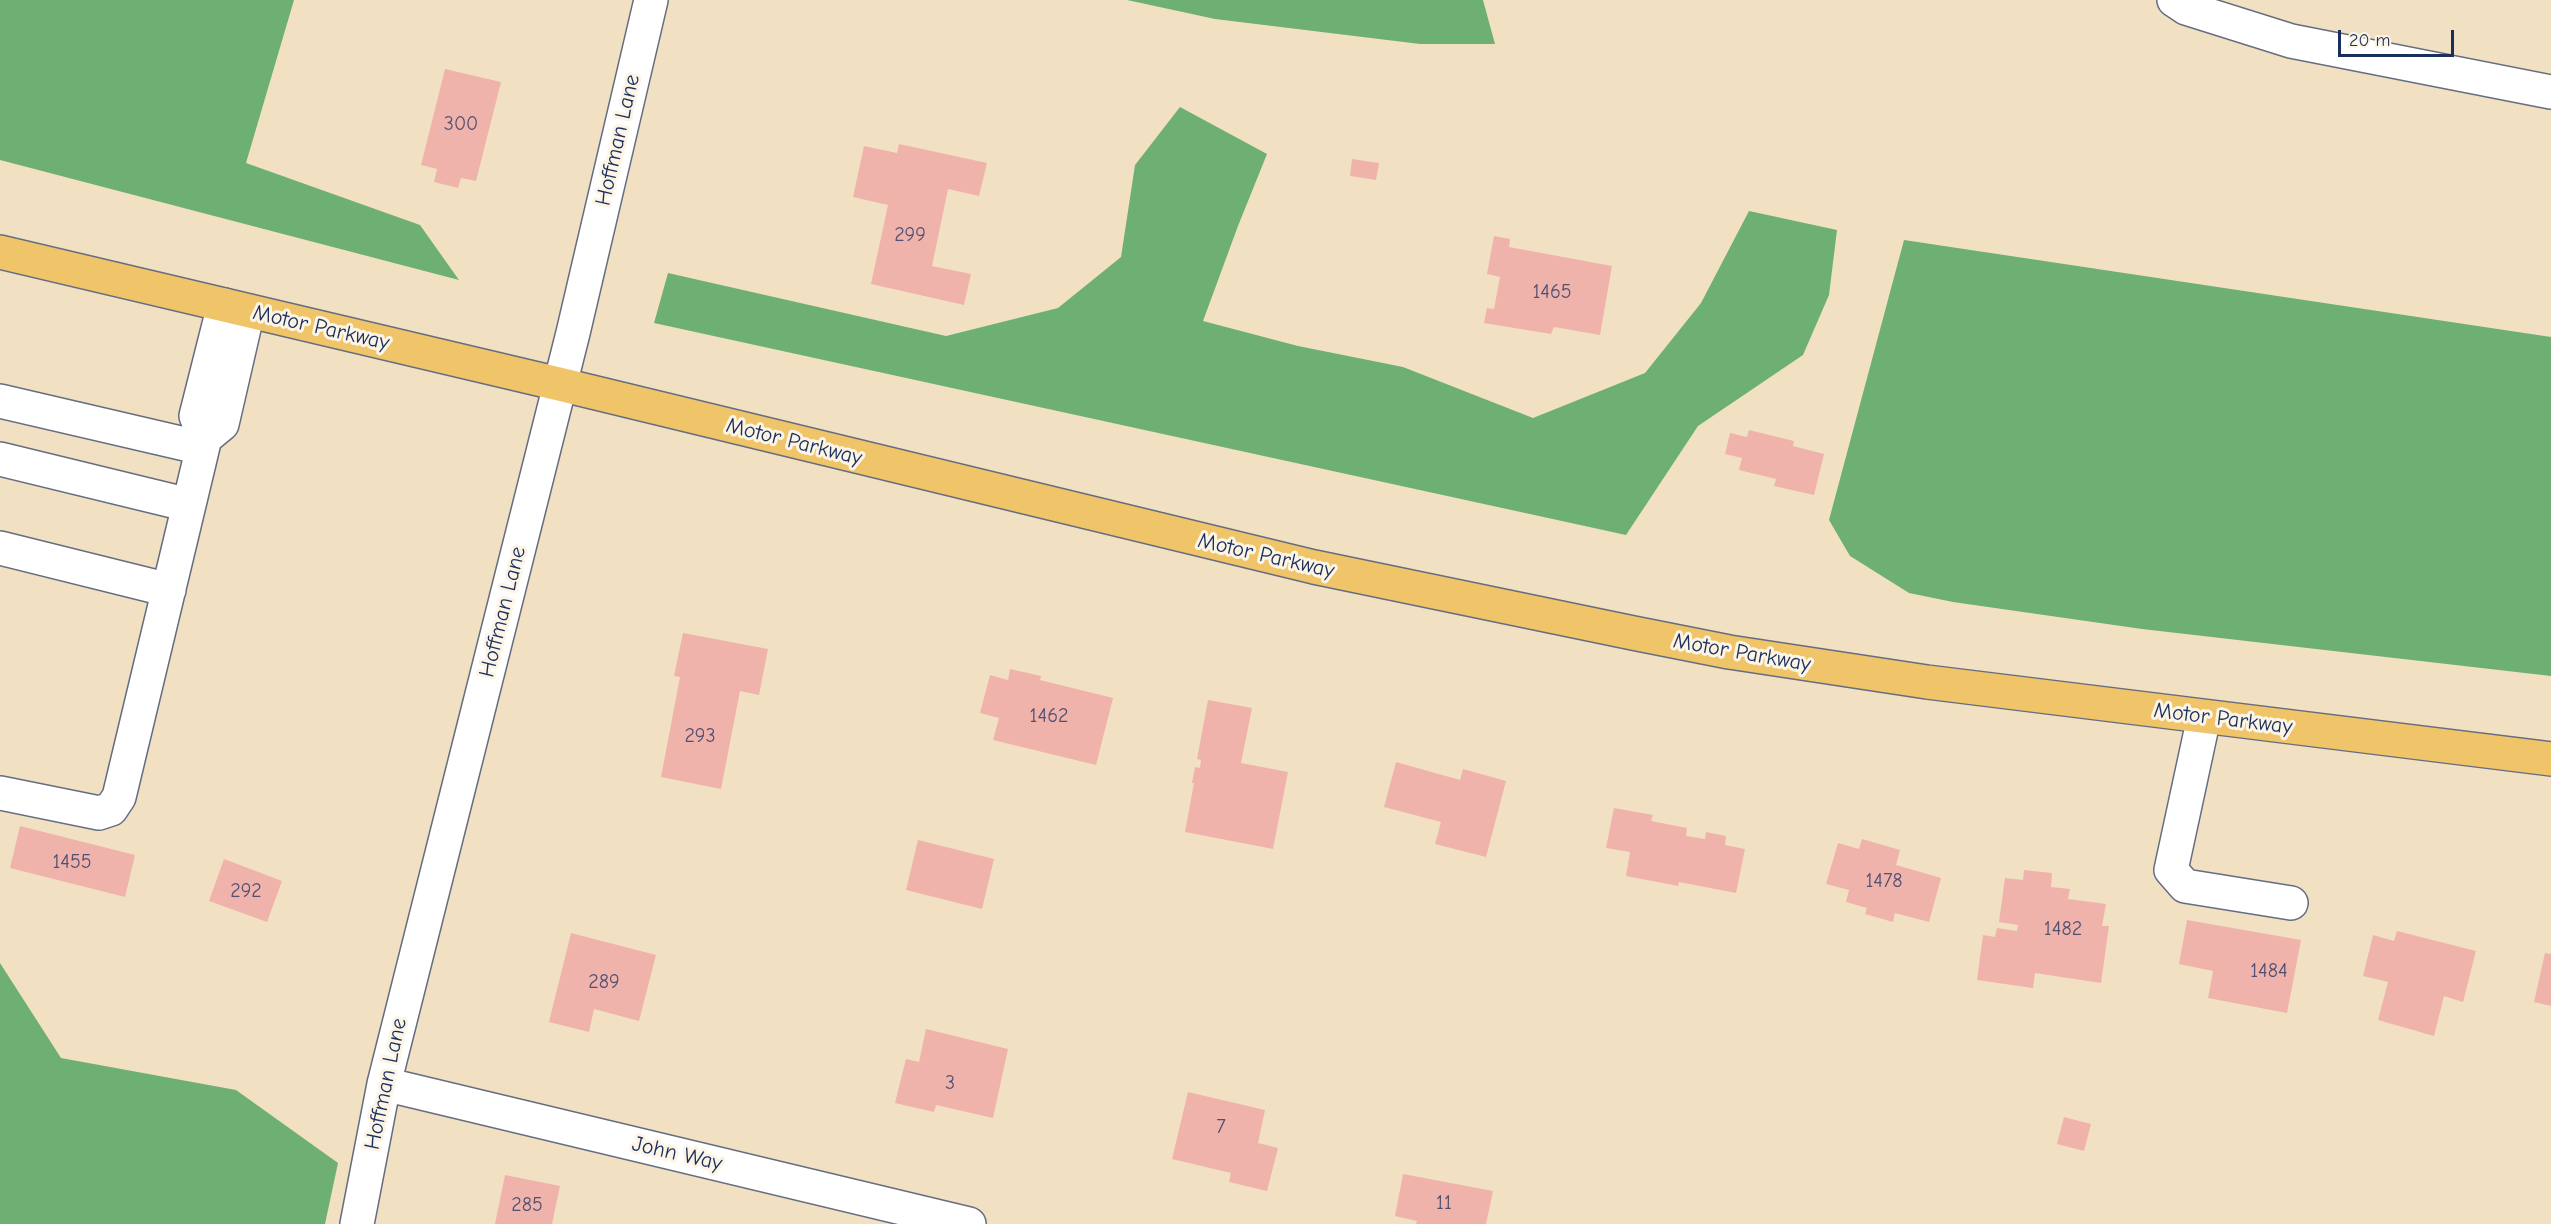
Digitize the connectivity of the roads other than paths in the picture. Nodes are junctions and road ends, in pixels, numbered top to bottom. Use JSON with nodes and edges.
{"nodes":[{"id":1,"x":651,"y":0,"type":"edge"},
{"id":2,"x":2174,"y":0,"type":"edge"},
{"id":3,"x":2551,"y":92,"type":"edge"},
{"id":4,"x":0,"y":252,"type":"edge"},
{"id":5,"x":236,"y":308,"type":"junction"},
{"id":6,"x":560,"y":384,"type":"junction"},
{"id":7,"x":0,"y":401,"type":"edge"},
{"id":8,"x":203,"y":443,"type":"junction"},
{"id":9,"x":0,"y":459,"type":"edge"},
{"id":10,"x":189,"y":505,"type":"junction"},
{"id":11,"x":0,"y":548,"type":"edge"},
{"id":12,"x":168,"y":590,"type":"junction"},
{"id":13,"x":2204,"y":717,"type":"junction"},
{"id":14,"x":2551,"y":759,"type":"edge"},
{"id":15,"x":0,"y":793,"type":"edge"},
{"id":16,"x":2291,"y":903,"type":"dead end"},
{"id":17,"x":384,"y":1084,"type":"junction"},
{"id":18,"x":357,"y":1224,"type":"edge"},
{"id":19,"x":969,"y":1224,"type":"edge"}],
"edges":[{"from":1,"to":6,"type":"street","name":"Hoffman Lane"},
{"from":2,"to":3,"type":"street"},
{"from":4,"to":5,"type":"main road","name":"Motor Parkway"},
{"from":5,"to":6,"type":"main road","name":"Motor Parkway"},
{"from":5,"to":8,"type":"street"},
{"from":6,"to":13,"type":"main road","name":"Motor Parkway"},
{"from":6,"to":17,"type":"street","name":"Hoffman Lane"},
{"from":7,"to":8,"type":"street"},
{"from":8,"to":10,"type":"street"},
{"from":9,"to":10,"type":"street"},
{"from":10,"to":12,"type":"street"},
{"from":11,"to":12,"type":"street"},
{"from":12,"to":15,"type":"street"},
{"from":13,"to":14,"type":"main road","name":"Motor Parkway"},
{"from":13,"to":16,"type":"street"},
{"from":17,"to":18,"type":"street","name":"Hoffman Lane"},
{"from":17,"to":19,"type":"street","name":"John Way"}]}
